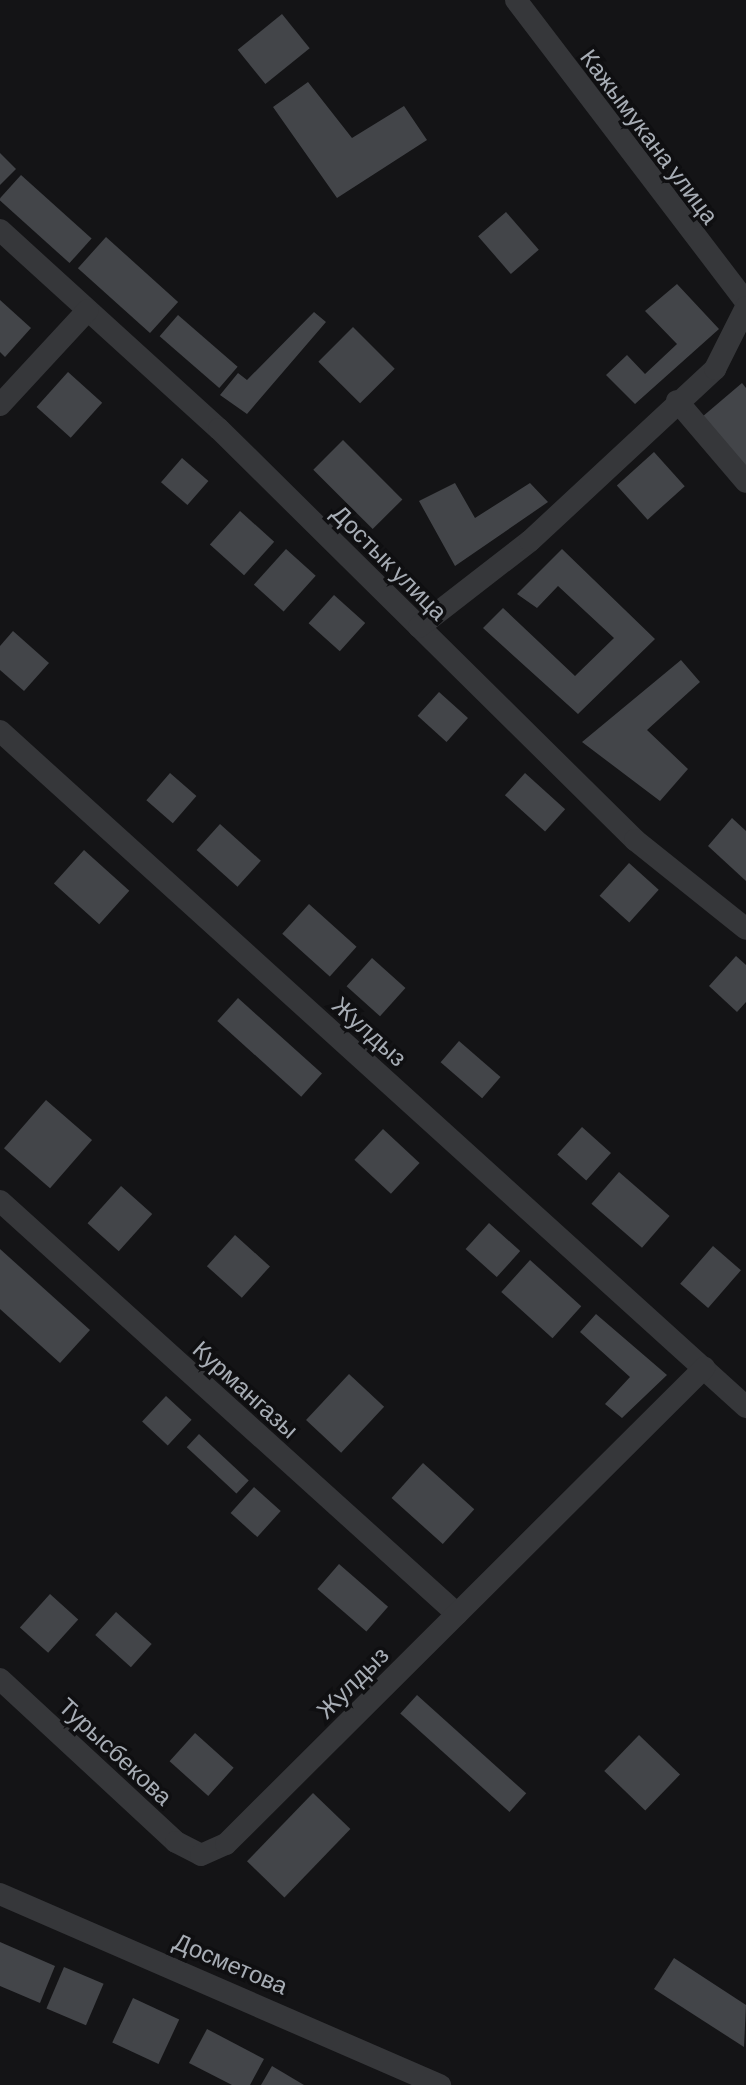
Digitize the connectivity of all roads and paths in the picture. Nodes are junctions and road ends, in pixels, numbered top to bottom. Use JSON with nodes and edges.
{"nodes":[{"id":1,"x":516,"y":0,"type":"edge"},
{"id":2,"x":0,"y":230,"type":"edge"},
{"id":3,"x":746,"y":305,"type":"edge"},
{"id":4,"x":88,"y":310,"type":"junction"},
{"id":5,"x":677,"y":401,"type":"junction"},
{"id":6,"x":0,"y":405,"type":"edge"},
{"id":7,"x":746,"y":482,"type":"edge"},
{"id":8,"x":419,"y":627,"type":"junction"},
{"id":9,"x":0,"y":731,"type":"edge"},
{"id":10,"x":746,"y":929,"type":"edge"},
{"id":11,"x":0,"y":1201,"type":"edge"},
{"id":12,"x":704,"y":1368,"type":"junction"},
{"id":13,"x":746,"y":1407,"type":"edge"},
{"id":14,"x":457,"y":1614,"type":"junction"},
{"id":15,"x":0,"y":1679,"type":"edge"},
{"id":16,"x":201,"y":1855,"type":"joint"},
{"id":17,"x":0,"y":1894,"type":"edge"},
{"id":18,"x":440,"y":2085,"type":"edge"}],
"edges":[{"from":1,"to":3,"type":"street","name":"Кажымукана улица"},
{"from":2,"to":4,"type":"street","name":"Достык улица"},
{"from":3,"to":5,"type":"street","name":"Кажымукана улица"},
{"from":4,"to":6,"type":"street"},
{"from":4,"to":8,"type":"street","name":"Достык улица"},
{"from":5,"to":7,"type":"street"},
{"from":5,"to":8,"type":"street","name":"Кажымукана улица"},
{"from":8,"to":10,"type":"street","name":"Достык улица"},
{"from":9,"to":12,"type":"street","name":"Жулдыз"},
{"from":11,"to":14,"type":"street","name":"Курмангазы"},
{"from":12,"to":13,"type":"street","name":"Жулдыз"},
{"from":12,"to":14,"type":"street","name":"Жулдыз"},
{"from":14,"to":16,"type":"street","name":"Жулдыз"},
{"from":15,"to":16,"type":"street","name":"Турысбекова"},
{"from":17,"to":18,"type":"street","name":"Досметова"}]}
